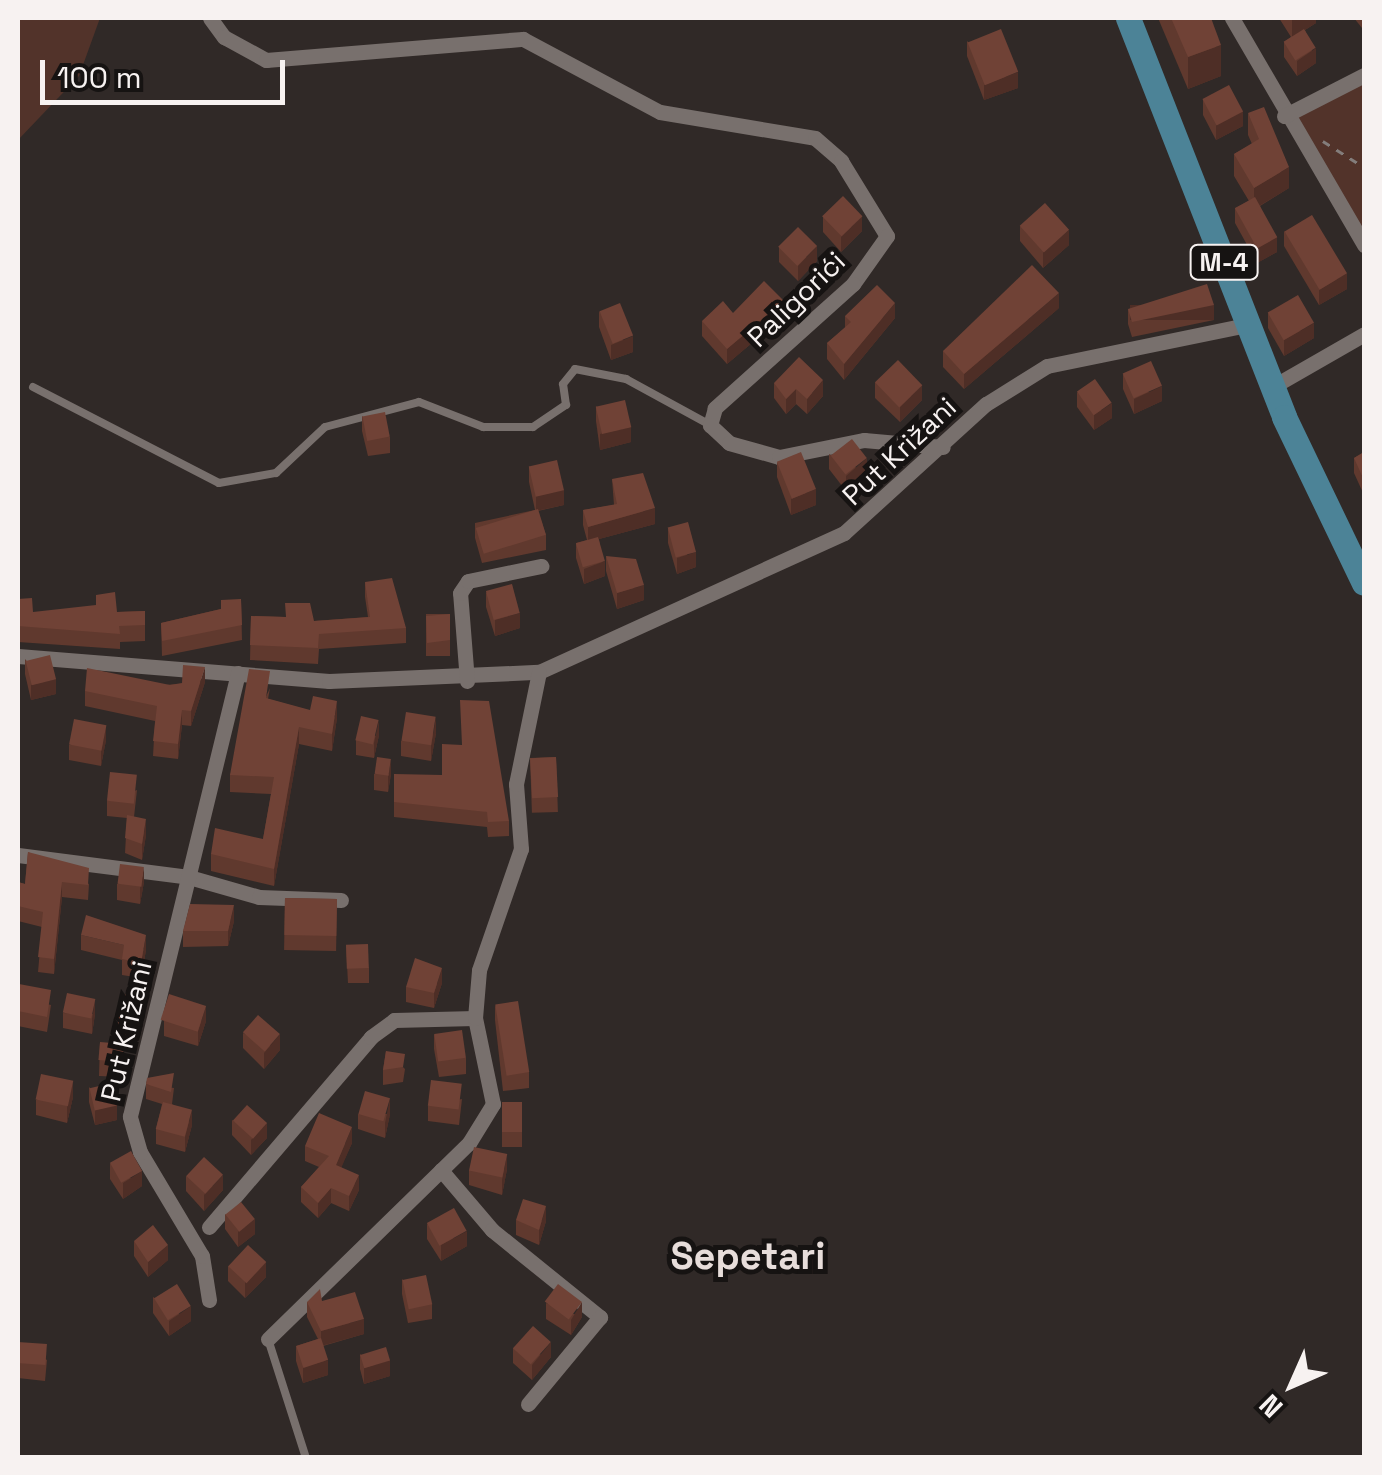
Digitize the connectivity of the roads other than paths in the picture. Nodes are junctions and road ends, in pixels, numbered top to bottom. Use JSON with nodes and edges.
{"nodes":[{"id":1,"x":210,"y":18,"type":"edge"},
{"id":2,"x":1128,"y":18,"type":"edge"},
{"id":3,"x":1232,"y":18,"type":"edge"},
{"id":4,"x":1364,"y":74,"type":"edge"},
{"id":5,"x":1284,"y":116,"type":"junction"},
{"id":6,"x":1364,"y":245,"type":"edge"},
{"id":7,"x":1246,"y":324,"type":"junction"},
{"id":8,"x":1364,"y":334,"type":"edge"},
{"id":9,"x":33,"y":387,"type":"dead end"},
{"id":10,"x":1272,"y":387,"type":"junction"},
{"id":11,"x":710,"y":425,"type":"junction"},
{"id":12,"x":943,"y":447,"type":"junction"},
{"id":13,"x":541,"y":566,"type":"dead end"},
{"id":14,"x":1364,"y":582,"type":"edge"},
{"id":15,"x":18,"y":656,"type":"edge"},
{"id":16,"x":539,"y":672,"type":"junction"},
{"id":17,"x":238,"y":673,"type":"junction"},
{"id":18,"x":467,"y":682,"type":"junction"},
{"id":19,"x":18,"y":855,"type":"edge"},
{"id":20,"x":189,"y":876,"type":"junction"},
{"id":21,"x":340,"y":900,"type":"edge"},
{"id":22,"x":475,"y":1018,"type":"junction"},
{"id":23,"x":441,"y":1170,"type":"junction"},
{"id":24,"x":209,"y":1227,"type":"dead end"},
{"id":25,"x":210,"y":1300,"type":"dead end"},
{"id":26,"x":268,"y":1339,"type":"joint"},
{"id":27,"x":528,"y":1404,"type":"dead end"},
{"id":28,"x":306,"y":1458,"type":"edge"}],
"edges":[{"from":1,"to":11,"type":"street","name":"Paligorići"},
{"from":2,"to":7,"type":"main road","number":"M-4"},
{"from":3,"to":5,"type":"street"},
{"from":4,"to":5,"type":"street"},
{"from":5,"to":6,"type":"street"},
{"from":7,"to":10,"type":"main road","number":"M-4"},
{"from":7,"to":12,"type":"street","name":"Put Križani"},
{"from":8,"to":10,"type":"street"},
{"from":9,"to":11,"type":"lane"},
{"from":10,"to":14,"type":"main road","number":"M-4"},
{"from":11,"to":12,"type":"street"},
{"from":12,"to":16,"type":"street","name":"Put Križani"},
{"from":13,"to":18,"type":"street"},
{"from":15,"to":17,"type":"street","name":"Put Križani"},
{"from":16,"to":18,"type":"street","name":"Put Križani"},
{"from":16,"to":22,"type":"street"},
{"from":17,"to":18,"type":"street","name":"Put Križani"},
{"from":17,"to":20,"type":"street","name":"Put Križani"},
{"from":19,"to":20,"type":"street"},
{"from":20,"to":21,"type":"street"},
{"from":20,"to":25,"type":"street","name":"Put Križani"},
{"from":22,"to":23,"type":"street"},
{"from":22,"to":24,"type":"street"},
{"from":23,"to":26,"type":"street"},
{"from":23,"to":27,"type":"street"},
{"from":26,"to":28,"type":"lane"}]}
